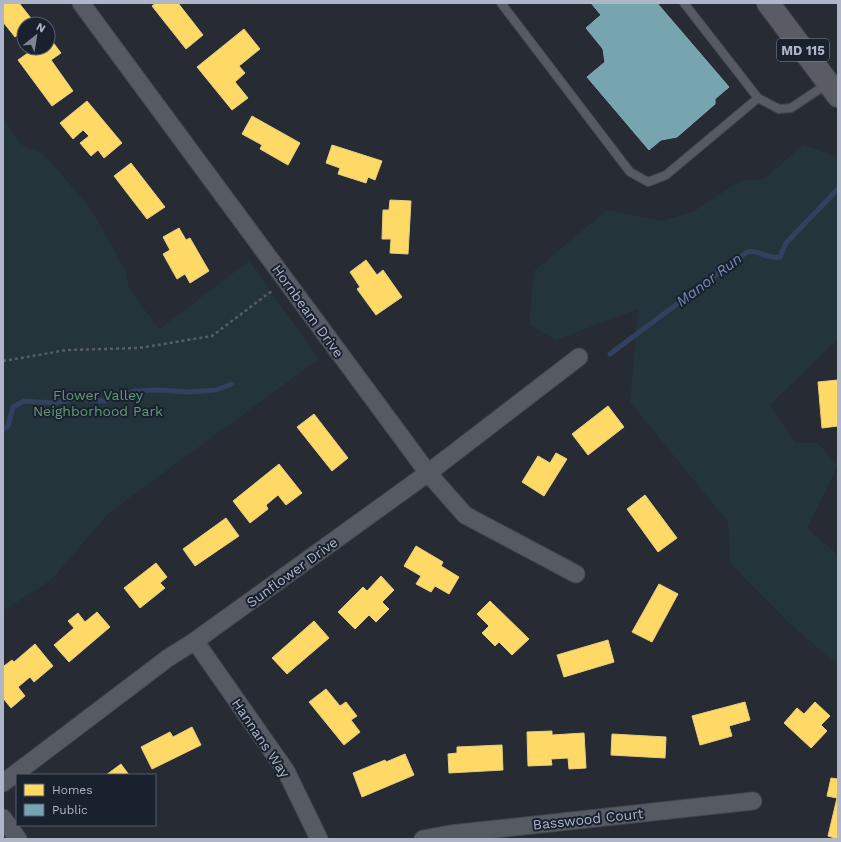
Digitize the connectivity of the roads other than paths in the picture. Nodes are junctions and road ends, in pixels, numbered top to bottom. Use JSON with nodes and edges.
{"nodes":[{"id":1,"x":81,"y":3,"type":"edge"},
{"id":2,"x":501,"y":3,"type":"edge"},
{"id":3,"x":684,"y":3,"type":"edge"},
{"id":4,"x":768,"y":3,"type":"edge"},
{"id":5,"x":833,"y":90,"type":"edge"},
{"id":6,"x":758,"y":98,"type":"junction"},
{"id":7,"x":579,"y":357,"type":"dead end"},
{"id":8,"x":428,"y":473,"type":"junction"},
{"id":9,"x":576,"y":574,"type":"dead end"},
{"id":10,"x":195,"y":641,"type":"junction"},
{"id":11,"x":16,"y":774,"type":"edge"},
{"id":12,"x":16,"y":774,"type":"edge"},
{"id":13,"x":3,"y":784,"type":"edge"},
{"id":14,"x":753,"y":801,"type":"dead end"},
{"id":15,"x":3,"y":818,"type":"edge"},
{"id":16,"x":18,"y":839,"type":"edge"},
{"id":17,"x":319,"y":839,"type":"edge"},
{"id":18,"x":424,"y":839,"type":"edge"}],
"edges":[{"from":1,"to":8,"type":"street","name":"Hornbeam Drive"},
{"from":2,"to":6,"type":"lane"},
{"from":3,"to":6,"type":"lane"},
{"from":4,"to":5,"type":"main road","number":"MD 115"},
{"from":5,"to":6,"type":"lane"},
{"from":7,"to":8,"type":"street","name":"Sunflower Drive"},
{"from":8,"to":9,"type":"street","name":"Hornbeam Drive"},
{"from":8,"to":10,"type":"street","name":"Sunflower Drive"},
{"from":10,"to":11,"type":"street","name":"Sunflower Drive"},
{"from":10,"to":17,"type":"street","name":"Hannans Way"},
{"from":12,"to":13,"type":"street","name":"Sunflower Drive"},
{"from":14,"to":18,"type":"street","name":"Basswood Court"},
{"from":15,"to":16,"type":"street"}]}
